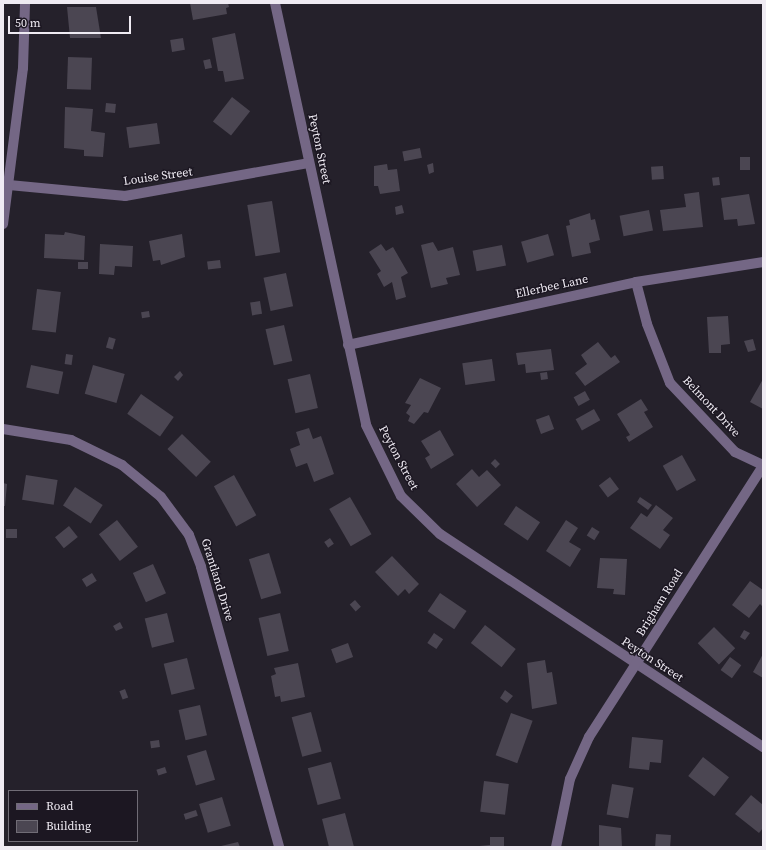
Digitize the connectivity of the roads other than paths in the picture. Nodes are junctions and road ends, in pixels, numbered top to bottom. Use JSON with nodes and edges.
{"nodes":[{"id":1,"x":25,"y":3,"type":"edge"},
{"id":2,"x":275,"y":3,"type":"edge"},
{"id":3,"x":308,"y":162,"type":"junction"},
{"id":4,"x":9,"y":185,"type":"junction"},
{"id":5,"x":3,"y":224,"type":"edge"},
{"id":6,"x":763,"y":262,"type":"edge"},
{"id":7,"x":636,"y":282,"type":"junction"},
{"id":8,"x":348,"y":345,"type":"junction"},
{"id":9,"x":3,"y":430,"type":"edge"},
{"id":10,"x":763,"y":466,"type":"edge"},
{"id":11,"x":636,"y":666,"type":"junction"},
{"id":12,"x":763,"y":747,"type":"edge"},
{"id":13,"x":278,"y":847,"type":"edge"},
{"id":14,"x":556,"y":847,"type":"edge"}],
"edges":[{"from":1,"to":4,"type":"street"},
{"from":2,"to":3,"type":"street","name":"Peyton Street"},
{"from":3,"to":4,"type":"street","name":"Louise Street"},
{"from":3,"to":8,"type":"street","name":"Peyton Street"},
{"from":4,"to":5,"type":"street"},
{"from":6,"to":7,"type":"street","name":"Ellerbee Lane"},
{"from":7,"to":8,"type":"street","name":"Ellerbee Lane"},
{"from":7,"to":10,"type":"street","name":"Belmont Drive"},
{"from":8,"to":11,"type":"street","name":"Peyton Street"},
{"from":9,"to":13,"type":"street","name":"Grantland Drive"},
{"from":10,"to":11,"type":"street","name":"Brigham Road"},
{"from":11,"to":12,"type":"street","name":"Peyton Street"},
{"from":11,"to":14,"type":"street","name":"Brigham Road"}]}
